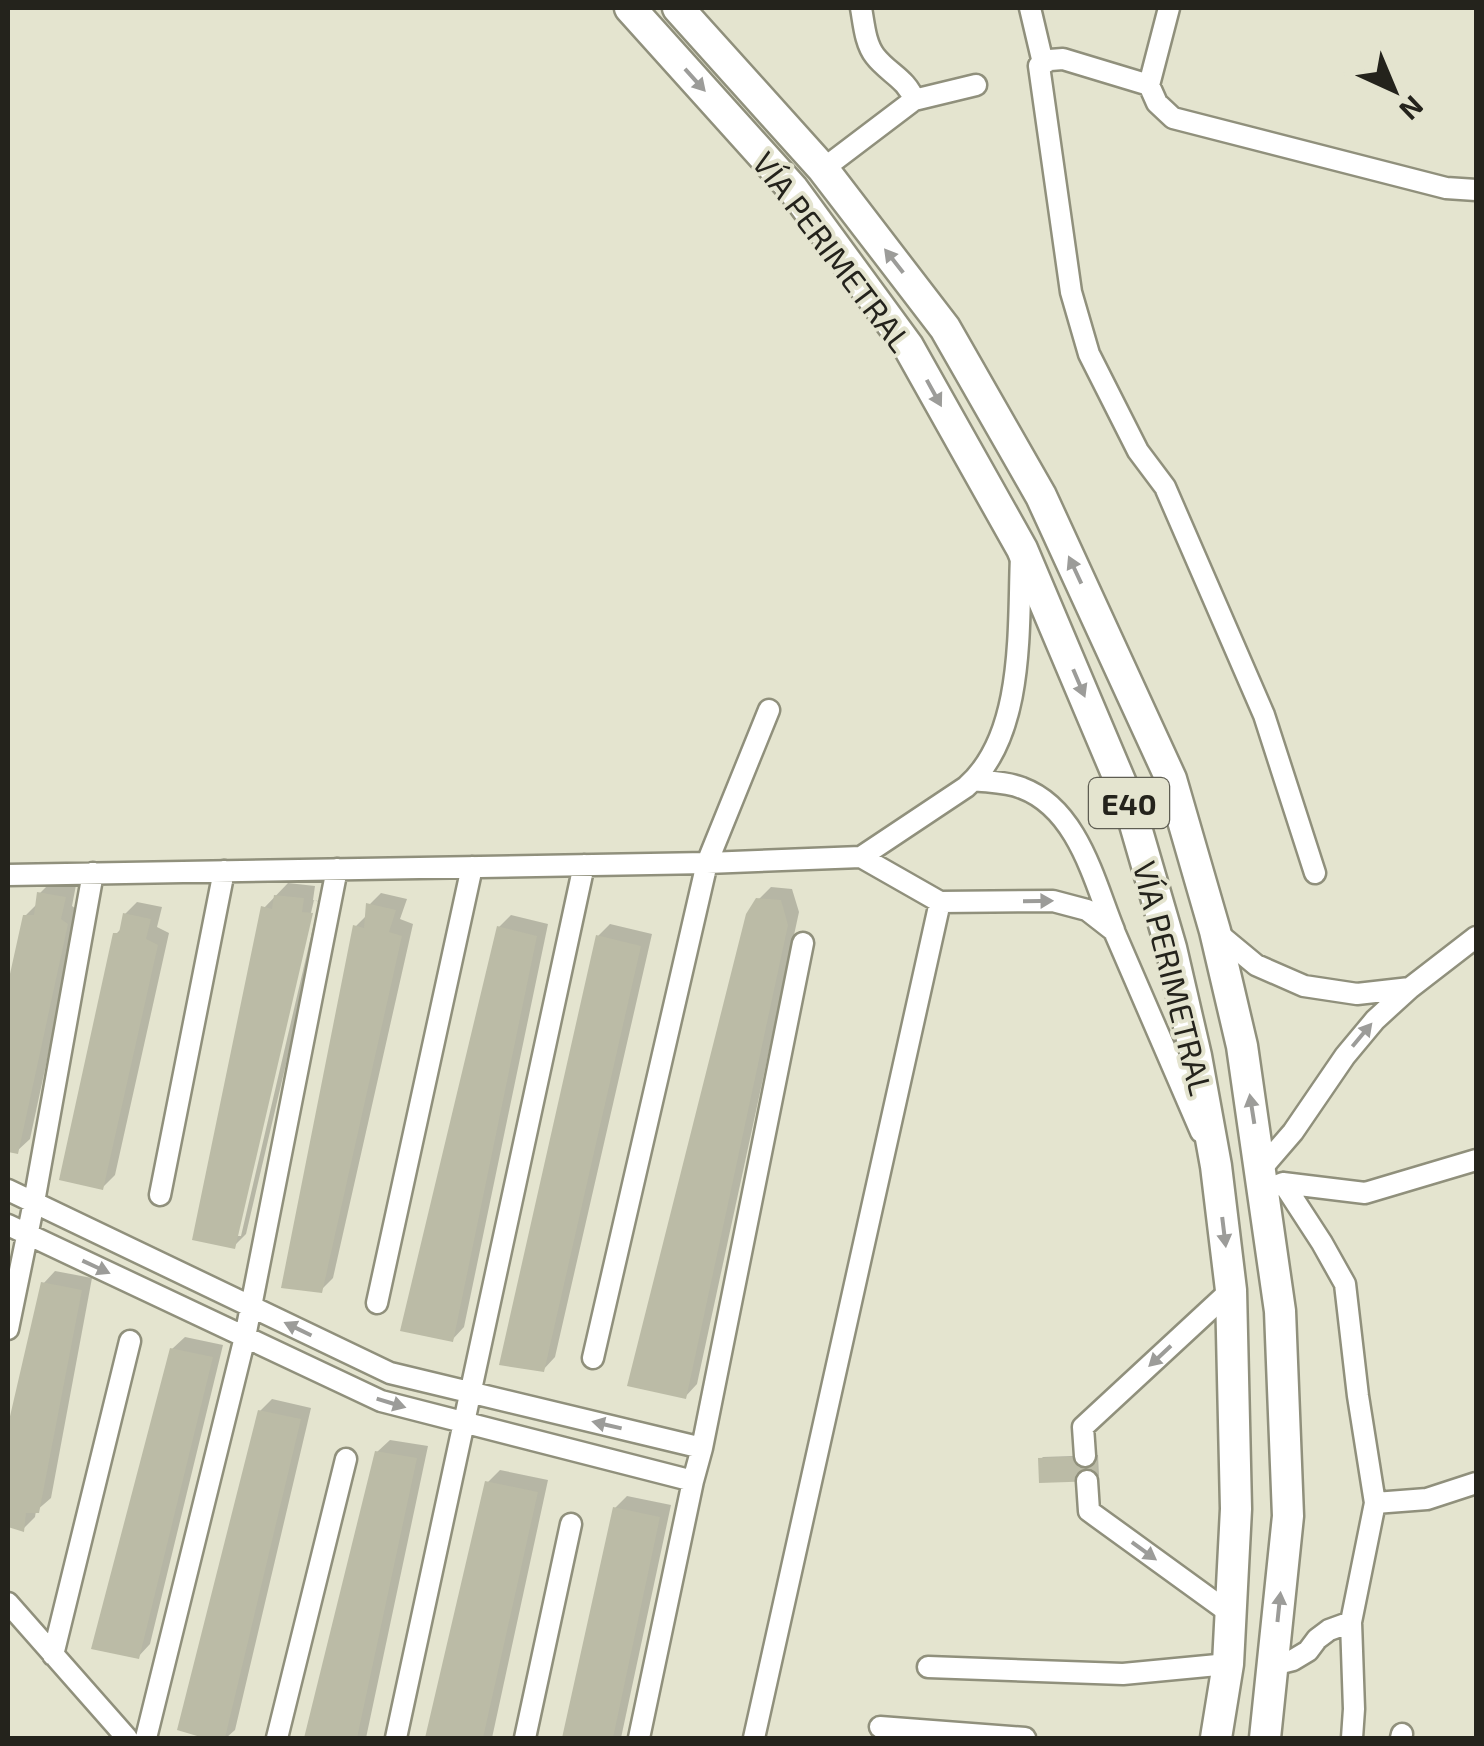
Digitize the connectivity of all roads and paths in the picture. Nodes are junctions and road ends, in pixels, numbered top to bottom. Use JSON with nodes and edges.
{"nodes":[{"id":1,"x":630,"y":8,"type":"edge"},
{"id":2,"x":678,"y":8,"type":"edge"},
{"id":3,"x":861,"y":8,"type":"edge"},
{"id":4,"x":1030,"y":8,"type":"edge"},
{"id":5,"x":1169,"y":8,"type":"edge"},
{"id":6,"x":1043,"y":63,"type":"junction"},
{"id":7,"x":976,"y":85,"type":"dead end"},
{"id":8,"x":1149,"y":85,"type":"junction"},
{"id":9,"x":914,"y":100,"type":"junction"},
{"id":10,"x":822,"y":168,"type":"junction"},
{"id":11,"x":1476,"y":190,"type":"edge"},
{"id":12,"x":1022,"y":549,"type":"junction"},
{"id":13,"x":769,"y":710,"type":"dead end"},
{"id":14,"x":974,"y":780,"type":"junction"},
{"id":15,"x":861,"y":857,"type":"junction"},
{"id":16,"x":707,"y":863,"type":"junction"},
{"id":17,"x":584,"y":865,"type":"junction"},
{"id":18,"x":472,"y":867,"type":"junction"},
{"id":19,"x":337,"y":869,"type":"junction"},
{"id":20,"x":224,"y":871,"type":"junction"},
{"id":21,"x":93,"y":873,"type":"junction"},
{"id":22,"x":1315,"y":873,"type":"dead end"},
{"id":23,"x":8,"y":874,"type":"edge"},
{"id":24,"x":940,"y":902,"type":"junction"},
{"id":25,"x":1114,"y":931,"type":"junction"},
{"id":26,"x":1215,"y":931,"type":"junction"},
{"id":27,"x":1476,"y":937,"type":"edge"},
{"id":28,"x":803,"y":944,"type":"dead end"},
{"id":29,"x":1410,"y":988,"type":"junction"},
{"id":30,"x":1476,"y":1160,"type":"edge"},
{"id":31,"x":1216,"y":1166,"type":"junction"},
{"id":32,"x":1269,"y":1180,"type":"junction"},
{"id":33,"x":8,"y":1190,"type":"edge"},
{"id":34,"x":160,"y":1195,"type":"dead end"},
{"id":35,"x":34,"y":1202,"type":"junction"},
{"id":36,"x":17,"y":1230,"type":"edge"},
{"id":37,"x":1231,"y":1290,"type":"junction"},
{"id":38,"x":377,"y":1303,"type":"dead end"},
{"id":39,"x":252,"y":1307,"type":"junction"},
{"id":40,"x":8,"y":1330,"type":"edge"},
{"id":41,"x":246,"y":1337,"type":"junction"},
{"id":42,"x":130,"y":1342,"type":"dead end"},
{"id":43,"x":593,"y":1358,"type":"dead end"},
{"id":44,"x":470,"y":1392,"type":"junction"},
{"id":45,"x":463,"y":1422,"type":"junction"},
{"id":46,"x":702,"y":1448,"type":"junction"},
{"id":47,"x":1085,"y":1456,"type":"dead end"},
{"id":48,"x":346,"y":1460,"type":"dead end"},
{"id":49,"x":693,"y":1481,"type":"junction"},
{"id":50,"x":1087,"y":1481,"type":"dead end"},
{"id":51,"x":1476,"y":1483,"type":"edge"},
{"id":52,"x":1376,"y":1504,"type":"junction"},
{"id":53,"x":572,"y":1524,"type":"dead end"},
{"id":54,"x":8,"y":1603,"type":"edge"},
{"id":55,"x":1231,"y":1614,"type":"junction"},
{"id":56,"x":1351,"y":1622,"type":"junction"},
{"id":57,"x":53,"y":1654,"type":"junction"},
{"id":58,"x":1228,"y":1664,"type":"junction"},
{"id":59,"x":1273,"y":1665,"type":"junction"},
{"id":60,"x":928,"y":1667,"type":"dead end"},
{"id":61,"x":880,"y":1727,"type":"dead end"},
{"id":62,"x":127,"y":1738,"type":"edge"},
{"id":63,"x":146,"y":1738,"type":"edge"},
{"id":64,"x":276,"y":1738,"type":"edge"},
{"id":65,"x":396,"y":1738,"type":"edge"},
{"id":66,"x":525,"y":1738,"type":"edge"},
{"id":67,"x":639,"y":1738,"type":"edge"},
{"id":68,"x":754,"y":1738,"type":"edge"},
{"id":69,"x":1025,"y":1738,"type":"edge"},
{"id":70,"x":1216,"y":1738,"type":"edge"},
{"id":71,"x":1264,"y":1738,"type":"edge"},
{"id":72,"x":1352,"y":1738,"type":"edge"}],
"edges":[{"from":1,"to":12,"type":"highway","name":"VÍA PERIMETRAL","number":"E40","one_way":true},
{"from":2,"to":10,"type":"highway","name":"VÍA PERIMETRAL","number":"E40"},
{"from":3,"to":9,"type":"lane"},
{"from":4,"to":6,"type":"lane"},
{"from":5,"to":8,"type":"lane"},
{"from":6,"to":8,"type":"lane"},
{"from":6,"to":22,"type":"lane"},
{"from":7,"to":9,"type":"lane"},
{"from":8,"to":11,"type":"lane"},
{"from":9,"to":10,"type":"lane"},
{"from":26,"to":10,"type":"highway","name":"VÍA PERIMETRAL","number":"E40","one_way":true},
{"from":12,"to":14,"type":"lane"},
{"from":12,"to":31,"type":"highway","name":"VÍA PERIMETRAL","number":"E40","one_way":true},
{"from":13,"to":16,"type":"lane"},
{"from":14,"to":15,"type":"lane"},
{"from":14,"to":25,"type":"lane"},
{"from":15,"to":16,"type":"lane"},
{"from":15,"to":24,"type":"lane"},
{"from":16,"to":17,"type":"lane"},
{"from":16,"to":43,"type":"lane"},
{"from":17,"to":18,"type":"lane"},
{"from":17,"to":44,"type":"lane"},
{"from":18,"to":19,"type":"lane"},
{"from":18,"to":38,"type":"lane"},
{"from":19,"to":20,"type":"lane"},
{"from":19,"to":39,"type":"lane"},
{"from":20,"to":21,"type":"lane"},
{"from":20,"to":34,"type":"lane"},
{"from":21,"to":23,"type":"lane"},
{"from":21,"to":35,"type":"lane"},
{"from":24,"to":25,"type":"lane","one_way":true},
{"from":24,"to":68,"type":"lane"},
{"from":25,"to":31,"type":"lane"},
{"from":26,"to":29,"type":"lane"},
{"from":32,"to":26,"type":"highway","name":"VÍA PERIMETRAL","number":"E40","one_way":true},
{"from":27,"to":29,"type":"lane"},
{"from":28,"to":46,"type":"lane"},
{"from":32,"to":29,"type":"lane","one_way":true},
{"from":30,"to":32,"type":"lane"},
{"from":31,"to":37,"type":"highway","name":"VÍA PERIMETRAL","number":"E40","one_way":true},
{"from":32,"to":52,"type":"lane"},
{"from":59,"to":32,"type":"highway","name":"VÍA PERIMETRAL","number":"E40","one_way":true},
{"from":33,"to":35,"type":"lane"},
{"from":35,"to":36,"type":"lane"},
{"from":35,"to":39,"type":"lane"},
{"from":36,"to":40,"type":"lane"},
{"from":36,"to":41,"type":"lane","one_way":true},
{"from":37,"to":47,"type":"lane","one_way":true},
{"from":37,"to":55,"type":"highway","name":"VÍA PERIMETRAL","number":"E40"},
{"from":39,"to":41,"type":"lane"},
{"from":44,"to":39,"type":"lane","one_way":true},
{"from":41,"to":45,"type":"lane","one_way":true},
{"from":41,"to":63,"type":"lane"},
{"from":42,"to":57,"type":"lane"},
{"from":44,"to":45,"type":"lane"},
{"from":46,"to":44,"type":"lane","one_way":true},
{"from":45,"to":49,"type":"lane"},
{"from":45,"to":65,"type":"lane"},
{"from":46,"to":49,"type":"lane"},
{"from":48,"to":64,"type":"lane"},
{"from":49,"to":67,"type":"lane"},
{"from":50,"to":55,"type":"lane","one_way":true},
{"from":51,"to":52,"type":"lane"},
{"from":52,"to":56,"type":"lane"},
{"from":53,"to":66,"type":"lane"},
{"from":54,"to":57,"type":"lane"},
{"from":55,"to":58,"type":"highway","name":"VÍA PERIMETRAL","number":"E40"},
{"from":56,"to":59,"type":"lane"},
{"from":56,"to":72,"type":"lane"},
{"from":57,"to":62,"type":"lane"},
{"from":58,"to":60,"type":"lane"},
{"from":58,"to":70,"type":"highway","name":"VÍA PERIMETRAL","number":"E40"},
{"from":59,"to":71,"type":"highway","name":"VÍA PERIMETRAL","number":"E40"},
{"from":61,"to":69,"type":"lane"}]}
